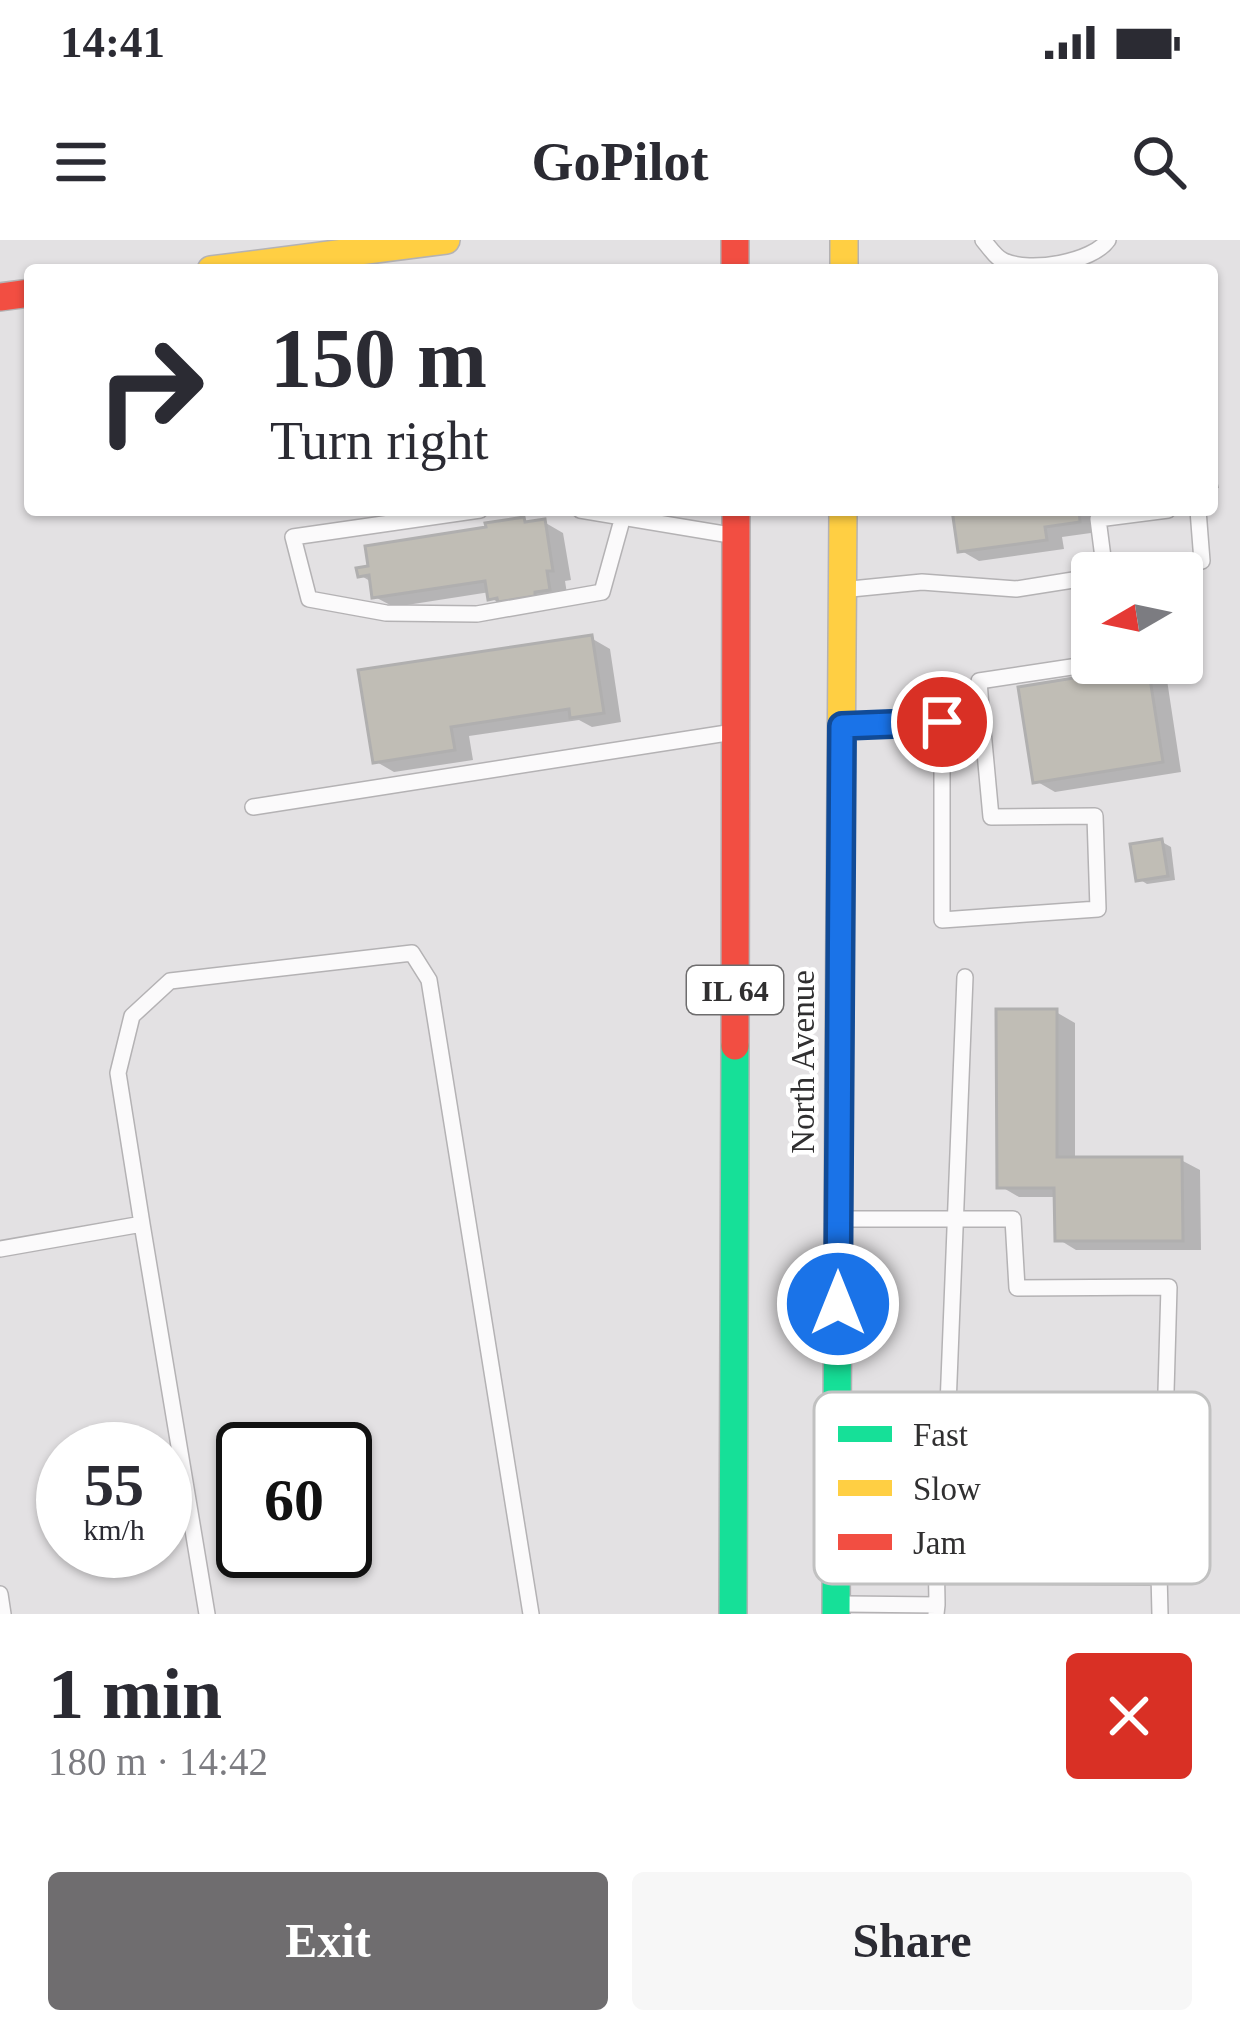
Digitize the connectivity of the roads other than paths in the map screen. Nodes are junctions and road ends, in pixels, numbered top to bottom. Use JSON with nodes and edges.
{"nodes":[{"id":1,"x":983,"y":240,"type":"edge"},
{"id":2,"x":1108,"y":240,"type":"edge"},
{"id":3,"x":433,"y":241,"type":"edge"},
{"id":4,"x":336,"y":255,"type":"edge"},
{"id":5,"x":391,"y":258,"type":"edge"},
{"id":6,"x":261,"y":264,"type":"edge"},
{"id":7,"x":1022,"y":264,"type":"edge"},
{"id":8,"x":1046,"y":264,"type":"edge"},
{"id":9,"x":438,"y":516,"type":"edge"},
{"id":10,"x":605,"y":516,"type":"edge"},
{"id":11,"x":843,"y":516,"type":"edge"},
{"id":12,"x":1121,"y":516,"type":"edge"},
{"id":13,"x":1198,"y":516,"type":"edge"},
{"id":14,"x":622,"y":520,"type":"junction"},
{"id":15,"x":736,"y":523,"type":"edge"},
{"id":16,"x":1102,"y":552,"type":"edge"},
{"id":17,"x":1201,"y":552,"type":"edge"},
{"id":18,"x":1071,"y":580,"type":"edge"},
{"id":19,"x":842,"y":590,"type":"junction"},
{"id":20,"x":1071,"y":667,"type":"edge"},
{"id":21,"x":982,"y":720,"type":"junction"},
{"id":22,"x":942,"y":722,"type":"junction"},
{"id":23,"x":842,"y":726,"type":"junction"},
{"id":24,"x":736,"y":731,"type":"junction"},
{"id":25,"x":253,"y":807,"type":"dead end"},
{"id":26,"x":965,"y":977,"type":"dead end"},
{"id":27,"x":838,"y":1219,"type":"junction"},
{"id":28,"x":958,"y":1219,"type":"junction"},
{"id":29,"x":142,"y":1224,"type":"junction"},
{"id":30,"x":0,"y":1250,"type":"edge"},
{"id":31,"x":837,"y":1392,"type":"edge"},
{"id":32,"x":949,"y":1392,"type":"edge"},
{"id":33,"x":1166,"y":1392,"type":"edge"},
{"id":34,"x":1159,"y":1584,"type":"edge"},
{"id":35,"x":0,"y":1594,"type":"edge"},
{"id":36,"x":836,"y":1609,"type":"edge"},
{"id":37,"x":936,"y":1609,"type":"edge"},
{"id":38,"x":3,"y":1614,"type":"edge"},
{"id":39,"x":206,"y":1614,"type":"edge"},
{"id":40,"x":532,"y":1614,"type":"edge"},
{"id":41,"x":733,"y":1614,"type":"edge"},
{"id":42,"x":1160,"y":1614,"type":"edge"}],
"edges":[{"from":1,"to":7,"type":"lane"},
{"from":2,"to":8,"type":"lane"},
{"from":3,"to":5,"type":"main road"},
{"from":4,"to":5,"type":"main road"},
{"from":4,"to":6,"type":"main road"},
{"from":9,"to":14,"type":"lane"},
{"from":10,"to":14,"type":"lane"},
{"from":11,"to":19,"type":"main road","name":"North Avenue"},
{"from":12,"to":16,"type":"lane"},
{"from":13,"to":17,"type":"lane"},
{"from":14,"to":15,"type":"lane"},
{"from":15,"to":24,"type":"main road","name":"North Avenue","number":"IL 64"},
{"from":18,"to":19,"type":"lane"},
{"from":19,"to":23,"type":"main road","name":"North Avenue"},
{"from":20,"to":21,"type":"lane"},
{"from":21,"to":22,"type":"lane"},
{"from":21,"to":22,"type":"lane"},
{"from":22,"to":23,"type":"lane"},
{"from":23,"to":27,"type":"main road","name":"North Avenue"},
{"from":24,"to":25,"type":"lane"},
{"from":24,"to":41,"type":"main road","name":"North Avenue","number":"IL 64"},
{"from":26,"to":28,"type":"lane"},
{"from":27,"to":28,"type":"lane"},
{"from":27,"to":31,"type":"main road","name":"North Avenue"},
{"from":28,"to":32,"type":"lane"},
{"from":28,"to":33,"type":"lane"},
{"from":29,"to":30,"type":"lane"},
{"from":29,"to":39,"type":"lane"},
{"from":29,"to":40,"type":"lane"},
{"from":34,"to":42,"type":"lane"},
{"from":35,"to":38,"type":"lane"},
{"from":36,"to":37,"type":"lane"}]}
